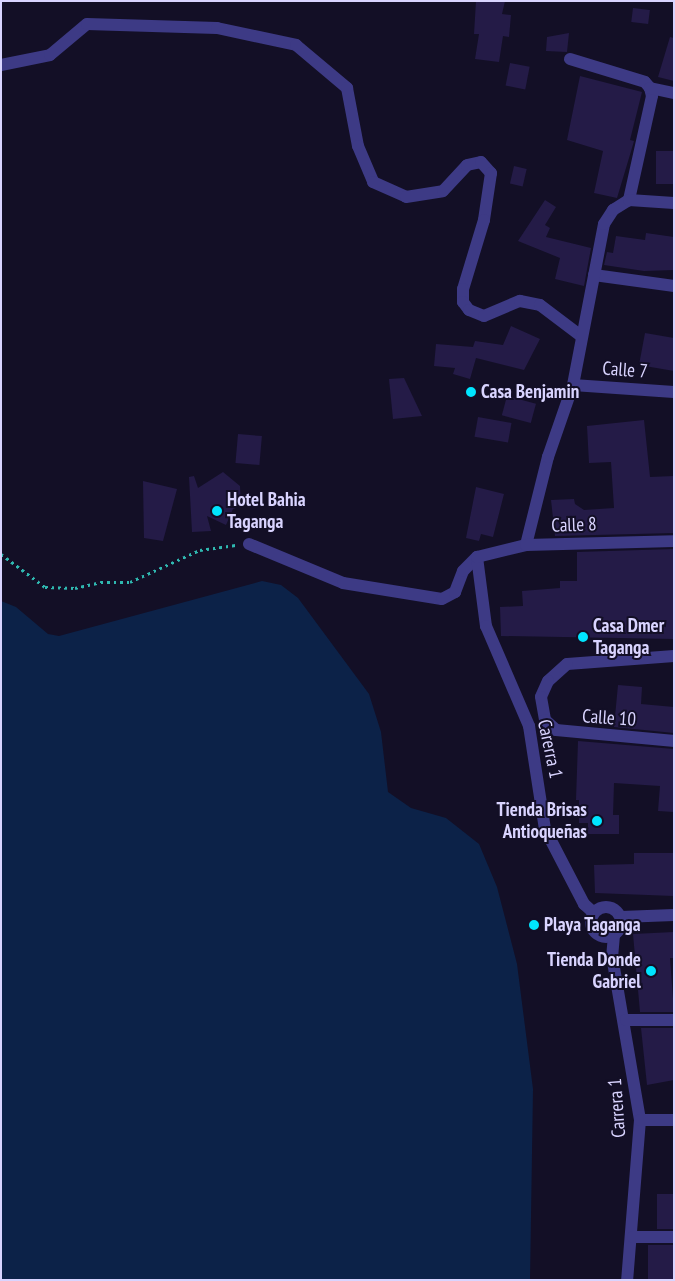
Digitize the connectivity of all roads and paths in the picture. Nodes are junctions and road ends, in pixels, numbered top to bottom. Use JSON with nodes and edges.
{"nodes":[{"id":1,"x":570,"y":59,"type":"dead end"},
{"id":2,"x":1,"y":65,"type":"edge"},
{"id":3,"x":650,"y":88,"type":"junction"},
{"id":4,"x":674,"y":92,"type":"edge"},
{"id":5,"x":629,"y":200,"type":"junction"},
{"id":6,"x":674,"y":203,"type":"edge"},
{"id":7,"x":594,"y":275,"type":"junction"},
{"id":8,"x":674,"y":286,"type":"edge"},
{"id":9,"x":581,"y":336,"type":"junction"},
{"id":10,"x":573,"y":384,"type":"junction"},
{"id":11,"x":674,"y":392,"type":"edge"},
{"id":12,"x":674,"y":541,"type":"edge"},
{"id":13,"x":249,"y":544,"type":"joint"},
{"id":14,"x":526,"y":545,"type":"junction"},
{"id":15,"x":1,"y":554,"type":"edge"},
{"id":16,"x":477,"y":557,"type":"junction"},
{"id":17,"x":674,"y":656,"type":"edge"},
{"id":18,"x":674,"y":741,"type":"edge"},
{"id":19,"x":594,"y":913,"type":"junction"},
{"id":20,"x":674,"y":915,"type":"edge"},
{"id":21,"x":622,"y":917,"type":"junction"},
{"id":22,"x":614,"y":935,"type":"junction"},
{"id":23,"x":626,"y":1020,"type":"junction"},
{"id":24,"x":674,"y":1020,"type":"edge"},
{"id":25,"x":640,"y":1120,"type":"junction"},
{"id":26,"x":674,"y":1120,"type":"edge"},
{"id":27,"x":633,"y":1237,"type":"junction"},
{"id":28,"x":674,"y":1237,"type":"edge"},
{"id":29,"x":627,"y":1280,"type":"edge"}],
"edges":[{"from":1,"to":3,"type":"street"},
{"from":2,"to":9,"type":"street"},
{"from":3,"to":4,"type":"street"},
{"from":3,"to":5,"type":"street"},
{"from":5,"to":6,"type":"street"},
{"from":5,"to":7,"type":"street"},
{"from":7,"to":8,"type":"street"},
{"from":7,"to":9,"type":"street"},
{"from":9,"to":10,"type":"street"},
{"from":10,"to":11,"type":"street","name":"Calle 7"},
{"from":10,"to":14,"type":"street"},
{"from":12,"to":14,"type":"street","name":"Calle 8"},
{"from":13,"to":15,"type":"path"},
{"from":13,"to":16,"type":"street"},
{"from":14,"to":16,"type":"street","name":"Calle 8"},
{"from":16,"to":19,"type":"street","name":"Carerra 1"},
{"from":17,"to":18,"type":"street","name":"Calle 10"},
{"from":19,"to":21,"type":"street"},
{"from":19,"to":22,"type":"street"},
{"from":20,"to":21,"type":"street"},
{"from":21,"to":22,"type":"street"},
{"from":22,"to":23,"type":"street","name":"Carrera 1"},
{"from":23,"to":24,"type":"street"},
{"from":23,"to":25,"type":"street","name":"Carrera 1"},
{"from":25,"to":26,"type":"street"},
{"from":25,"to":27,"type":"street","name":"Carrera 1"},
{"from":27,"to":28,"type":"street"},
{"from":27,"to":29,"type":"street","name":"Carrera 1"}]}
